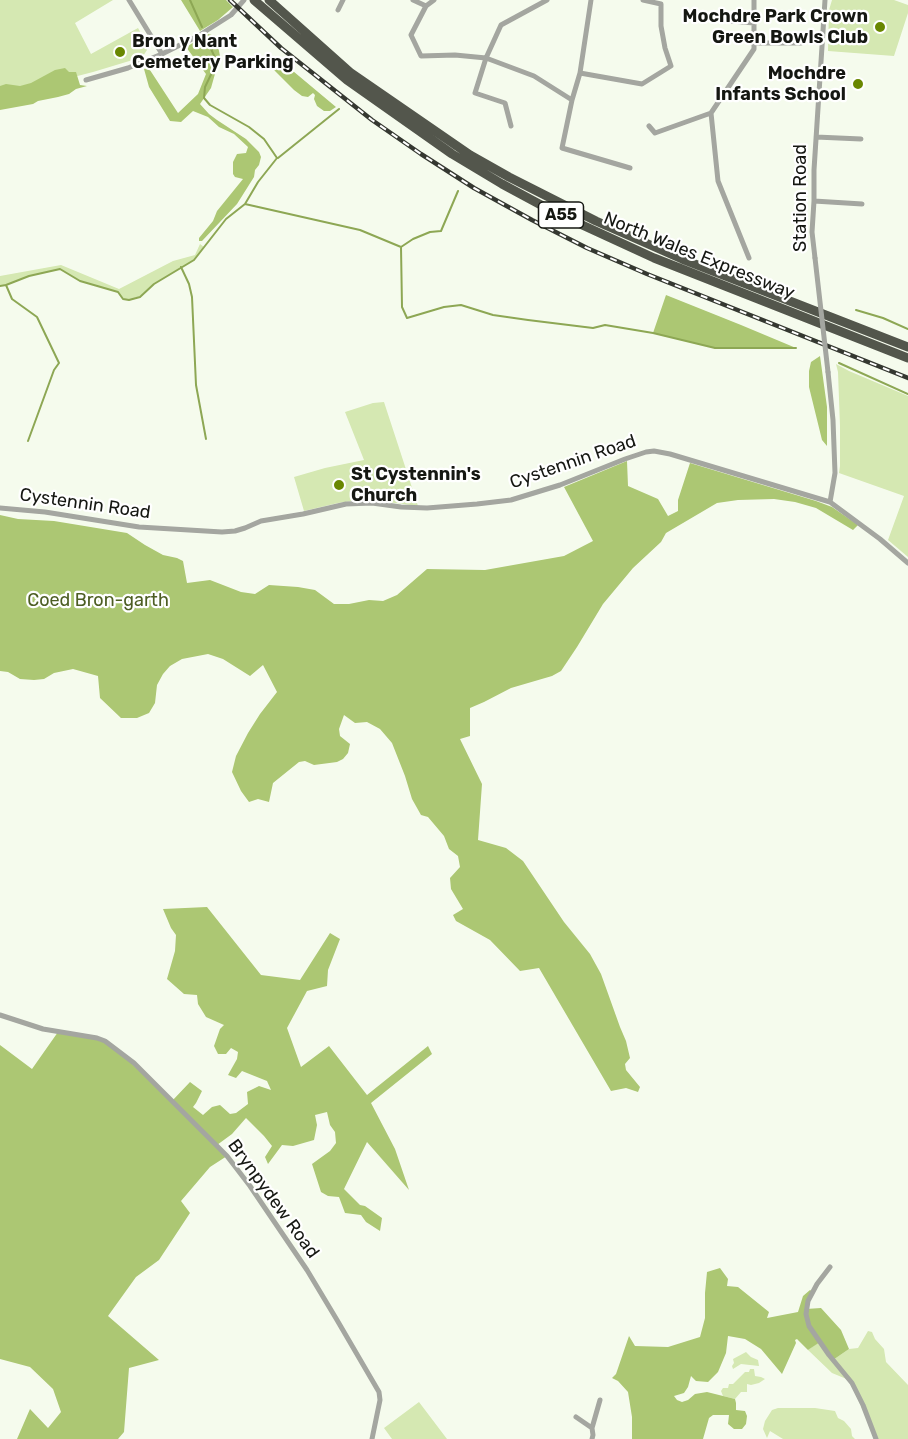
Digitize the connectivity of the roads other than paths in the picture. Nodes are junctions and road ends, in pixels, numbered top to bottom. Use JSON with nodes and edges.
{"nodes":[{"id":1,"x":129,"y":0,"type":"edge"},
{"id":2,"x":244,"y":0,"type":"edge"},
{"id":3,"x":254,"y":0,"type":"edge"},
{"id":4,"x":269,"y":0,"type":"edge"},
{"id":5,"x":343,"y":0,"type":"edge"},
{"id":6,"x":413,"y":0,"type":"edge"},
{"id":7,"x":434,"y":0,"type":"edge"},
{"id":8,"x":548,"y":0,"type":"edge"},
{"id":9,"x":591,"y":0,"type":"edge"},
{"id":10,"x":643,"y":0,"type":"edge"},
{"id":11,"x":754,"y":0,"type":"edge"},
{"id":12,"x":825,"y":0,"type":"edge"},
{"id":13,"x":426,"y":6,"type":"junction"},
{"id":14,"x":338,"y":10,"type":"dead end"},
{"id":15,"x":696,"y":18,"type":"dead end"},
{"id":16,"x":754,"y":23,"type":"junction"},
{"id":17,"x":754,"y":43,"type":"junction"},
{"id":18,"x":801,"y":43,"type":"dead end"},
{"id":19,"x":162,"y":54,"type":"junction"},
{"id":20,"x":486,"y":58,"type":"junction"},
{"id":21,"x":580,"y":74,"type":"junction"},
{"id":22,"x":86,"y":81,"type":"dead end"},
{"id":23,"x":572,"y":100,"type":"junction"},
{"id":24,"x":711,"y":113,"type":"junction"},
{"id":25,"x":511,"y":126,"type":"dead end"},
{"id":26,"x":649,"y":126,"type":"dead end"},
{"id":27,"x":816,"y":137,"type":"junction"},
{"id":28,"x":861,"y":139,"type":"dead end"},
{"id":29,"x":630,"y":168,"type":"dead end"},
{"id":30,"x":814,"y":201,"type":"junction"},
{"id":31,"x":862,"y":204,"type":"dead end"},
{"id":32,"x":749,"y":258,"type":"dead end"},
{"id":33,"x":908,"y":347,"type":"edge"},
{"id":34,"x":908,"y":358,"type":"edge"},
{"id":35,"x":830,"y":502,"type":"junction"},
{"id":36,"x":0,"y":508,"type":"edge"},
{"id":37,"x":908,"y":563,"type":"edge"},
{"id":38,"x":0,"y":1015,"type":"edge"},
{"id":39,"x":830,"y":1267,"type":"dead end"},
{"id":40,"x":600,"y":1400,"type":"dead end"},
{"id":41,"x":576,"y":1417,"type":"dead end"},
{"id":42,"x":592,"y":1428,"type":"junction"},
{"id":43,"x":372,"y":1439,"type":"edge"},
{"id":44,"x":592,"y":1439,"type":"edge"},
{"id":45,"x":876,"y":1439,"type":"edge"}],
"edges":[{"from":1,"to":19,"type":"street"},
{"from":2,"to":19,"type":"street"},
{"from":3,"to":34,"type":"highway","name":"North Wales Expressway","number":"A55"},
{"from":4,"to":33,"type":"highway","name":"North Wales Expressway","number":"A55"},
{"from":5,"to":14,"type":"street"},
{"from":6,"to":13,"type":"street"},
{"from":7,"to":13,"type":"street"},
{"from":8,"to":20,"type":"street"},
{"from":9,"to":21,"type":"street"},
{"from":10,"to":21,"type":"street"},
{"from":11,"to":16,"type":"street"},
{"from":12,"to":27,"type":"street","name":"Station Road"},
{"from":13,"to":20,"type":"street"},
{"from":15,"to":16,"type":"street"},
{"from":16,"to":17,"type":"street"},
{"from":17,"to":18,"type":"street"},
{"from":17,"to":24,"type":"street"},
{"from":19,"to":22,"type":"street"},
{"from":20,"to":23,"type":"street"},
{"from":20,"to":25,"type":"street"},
{"from":21,"to":23,"type":"street"},
{"from":23,"to":29,"type":"street"},
{"from":24,"to":26,"type":"street"},
{"from":24,"to":32,"type":"street"},
{"from":27,"to":28,"type":"street"},
{"from":27,"to":30,"type":"street","name":"Station Road"},
{"from":30,"to":31,"type":"street"},
{"from":30,"to":35,"type":"street","name":"Station Road","bridge":true},
{"from":35,"to":36,"type":"street","name":"Cystennin Road"},
{"from":35,"to":37,"type":"street","name":"Cystennin Road"},
{"from":38,"to":43,"type":"street","name":"Brynpydew Road"},
{"from":39,"to":45,"type":"street"},
{"from":40,"to":42,"type":"street"},
{"from":41,"to":42,"type":"street"},
{"from":42,"to":44,"type":"street"}]}
